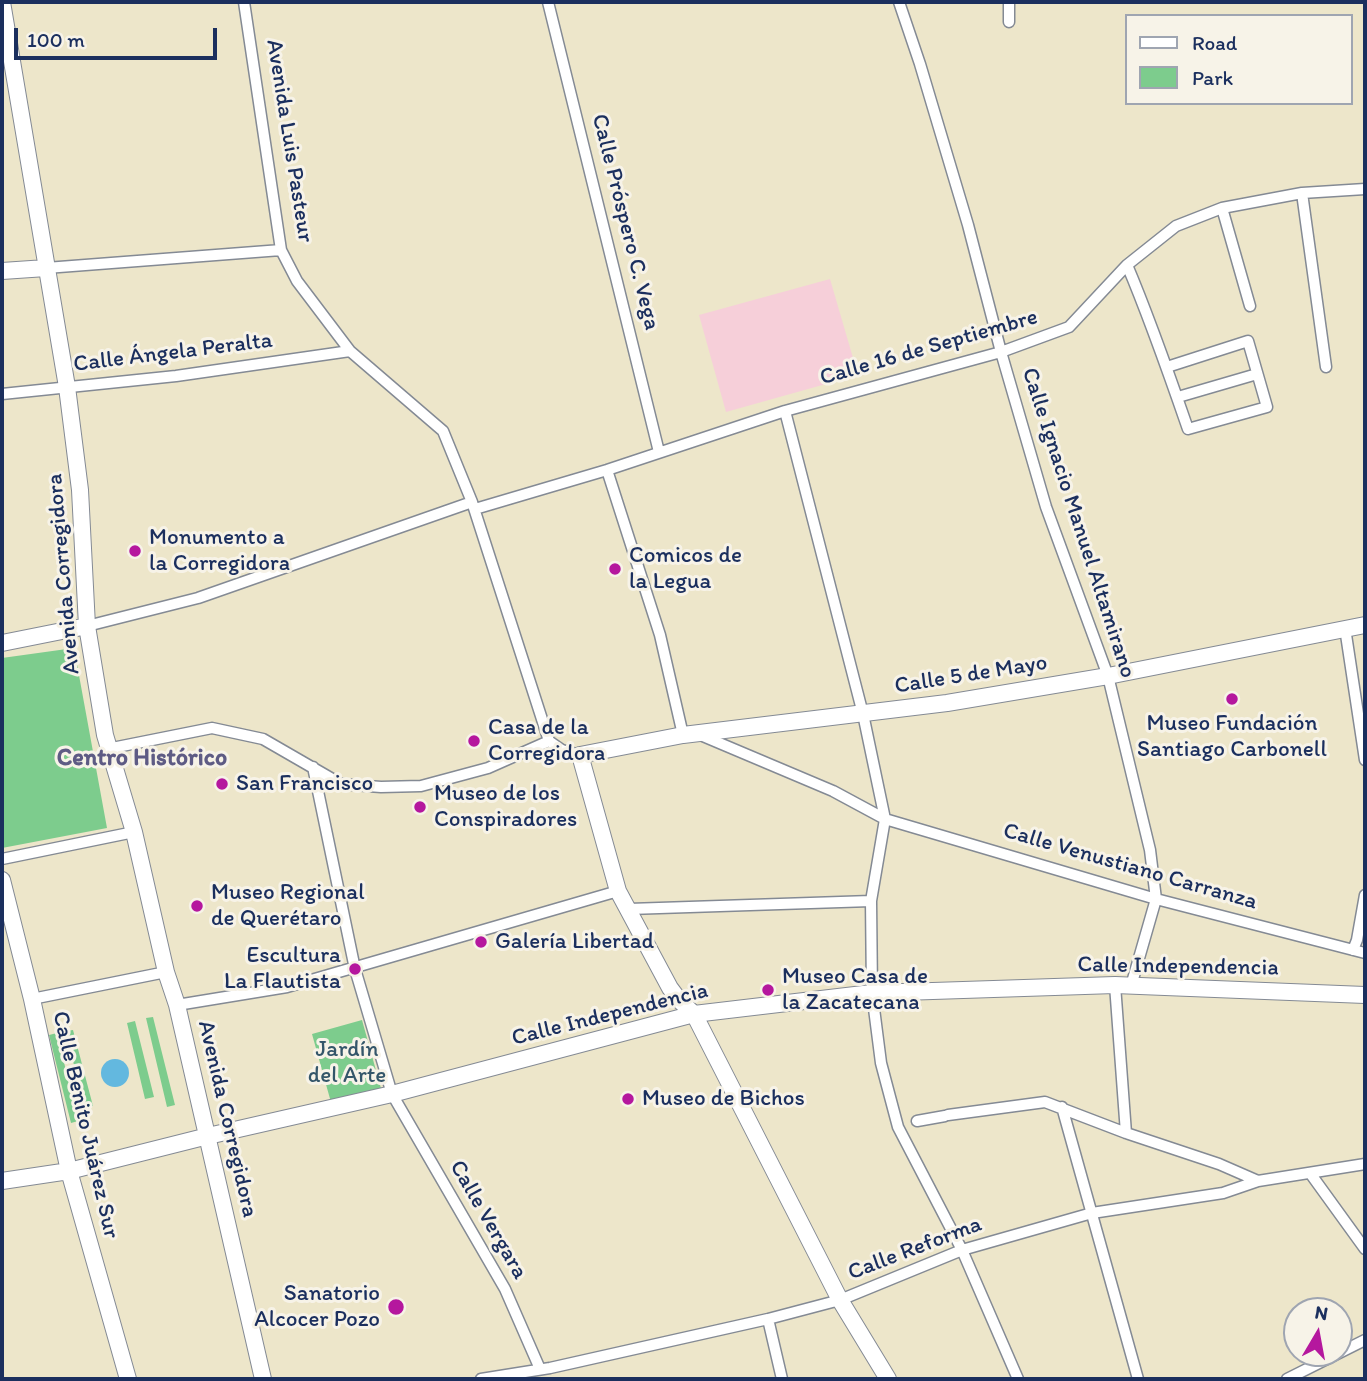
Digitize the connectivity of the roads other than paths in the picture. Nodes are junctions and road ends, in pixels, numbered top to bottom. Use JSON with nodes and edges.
{"nodes":[{"id":1,"x":2,"y":2,"type":"edge"},
{"id":2,"x":244,"y":2,"type":"edge"},
{"id":3,"x":548,"y":2,"type":"edge"},
{"id":4,"x":899,"y":2,"type":"edge"},
{"id":5,"x":1009,"y":2,"type":"edge"},
{"id":6,"x":1009,"y":22,"type":"dead end"},
{"id":7,"x":1365,"y":189,"type":"edge"},
{"id":8,"x":1302,"y":193,"type":"junction"},
{"id":9,"x":1222,"y":208,"type":"junction"},
{"id":10,"x":281,"y":250,"type":"junction"},
{"id":11,"x":1127,"y":265,"type":"junction"},
{"id":12,"x":46,"y":268,"type":"junction"},
{"id":13,"x":2,"y":271,"type":"edge"},
{"id":14,"x":1250,"y":306,"type":"dead end"},
{"id":15,"x":350,"y":351,"type":"junction"},
{"id":16,"x":1001,"y":352,"type":"junction"},
{"id":17,"x":1167,"y":366,"type":"junction"},
{"id":18,"x":1326,"y":367,"type":"dead end"},
{"id":19,"x":1257,"y":373,"type":"junction"},
{"id":20,"x":67,"y":387,"type":"junction"},
{"id":21,"x":2,"y":394,"type":"edge"},
{"id":22,"x":1178,"y":397,"type":"junction"},
{"id":23,"x":785,"y":411,"type":"junction"},
{"id":24,"x":659,"y":452,"type":"junction"},
{"id":25,"x":607,"y":470,"type":"junction"},
{"id":26,"x":474,"y":506,"type":"junction"},
{"id":27,"x":1365,"y":625,"type":"edge"},
{"id":28,"x":88,"y":626,"type":"junction"},
{"id":29,"x":1345,"y":628,"type":"junction"},
{"id":30,"x":2,"y":643,"type":"edge"},
{"id":31,"x":1108,"y":676,"type":"junction"},
{"id":32,"x":863,"y":714,"type":"junction"},
{"id":33,"x":690,"y":735,"type":"junction"},
{"id":34,"x":549,"y":741,"type":"junction"},
{"id":35,"x":107,"y":748,"type":"junction"},
{"id":36,"x":580,"y":755,"type":"junction"},
{"id":37,"x":1365,"y":760,"type":"edge"},
{"id":38,"x":313,"y":767,"type":"junction"},
{"id":39,"x":317,"y":784,"type":"junction"},
{"id":40,"x":341,"y":784,"type":"junction"},
{"id":41,"x":885,"y":819,"type":"junction"},
{"id":42,"x":134,"y":832,"type":"junction"},
{"id":43,"x":2,"y":859,"type":"edge"},
{"id":44,"x":2,"y":880,"type":"edge"},
{"id":45,"x":618,"y":891,"type":"junction"},
{"id":46,"x":1365,"y":895,"type":"edge"},
{"id":47,"x":1156,"y":899,"type":"junction"},
{"id":48,"x":871,"y":901,"type":"junction"},
{"id":49,"x":629,"y":909,"type":"junction"},
{"id":50,"x":1353,"y":950,"type":"junction"},
{"id":51,"x":1365,"y":953,"type":"edge"},
{"id":52,"x":355,"y":969,"type":"junction"},
{"id":53,"x":166,"y":972,"type":"junction"},
{"id":54,"x":1123,"y":985,"type":"junction"},
{"id":55,"x":872,"y":993,"type":"junction"},
{"id":56,"x":1365,"y":995,"type":"edge"},
{"id":57,"x":32,"y":999,"type":"junction"},
{"id":58,"x":177,"y":1005,"type":"junction"},
{"id":59,"x":694,"y":1014,"type":"junction"},
{"id":60,"x":392,"y":1094,"type":"junction"},
{"id":61,"x":1062,"y":1107,"type":"junction"},
{"id":62,"x":917,"y":1121,"type":"dead end"},
{"id":63,"x":1126,"y":1133,"type":"junction"},
{"id":64,"x":208,"y":1136,"type":"junction"},
{"id":65,"x":1365,"y":1164,"type":"edge"},
{"id":66,"x":69,"y":1171,"type":"junction"},
{"id":67,"x":1310,"y":1173,"type":"junction"},
{"id":68,"x":2,"y":1181,"type":"edge"},
{"id":69,"x":1258,"y":1181,"type":"junction"},
{"id":70,"x":1092,"y":1213,"type":"junction"},
{"id":71,"x":1365,"y":1249,"type":"edge"},
{"id":72,"x":962,"y":1250,"type":"junction"},
{"id":73,"x":840,"y":1300,"type":"junction"},
{"id":74,"x":768,"y":1319,"type":"junction"},
{"id":75,"x":1365,"y":1340,"type":"edge"},
{"id":76,"x":548,"y":1372,"type":"edge"},
{"id":77,"x":128,"y":1379,"type":"edge"},
{"id":78,"x":263,"y":1379,"type":"edge"},
{"id":79,"x":481,"y":1379,"type":"edge"},
{"id":80,"x":782,"y":1379,"type":"edge"},
{"id":81,"x":888,"y":1379,"type":"edge"},
{"id":82,"x":1018,"y":1379,"type":"edge"},
{"id":83,"x":1138,"y":1379,"type":"edge"},
{"id":84,"x":1287,"y":1379,"type":"edge"}],
"edges":[{"from":1,"to":12,"type":"street","name":"Avenida Corregidora"},
{"from":2,"to":10,"type":"street","name":"Avenida Luis Pasteur"},
{"from":3,"to":24,"type":"street","name":"Calle Próspero C. Vega"},
{"from":4,"to":16,"type":"street","name":"Calle Ignacio Manuel Altamirano"},
{"from":5,"to":6,"type":"street"},
{"from":7,"to":8,"type":"street","name":"Calle 16 de Septiembre"},
{"from":8,"to":9,"type":"street","name":"Calle 16 de Septiembre"},
{"from":8,"to":18,"type":"street"},
{"from":9,"to":11,"type":"street","name":"Calle 16 de Septiembre"},
{"from":9,"to":14,"type":"street"},
{"from":10,"to":12,"type":"street"},
{"from":10,"to":15,"type":"street","name":"Avenida Luis Pasteur"},
{"from":11,"to":16,"type":"street","name":"Calle 16 de Septiembre"},
{"from":11,"to":17,"type":"street"},
{"from":12,"to":13,"type":"street"},
{"from":12,"to":20,"type":"street","name":"Avenida Corregidora"},
{"from":15,"to":20,"type":"street","name":"Calle Ángela Peralta"},
{"from":15,"to":26,"type":"street","name":"Avenida Luis Pasteur"},
{"from":16,"to":23,"type":"street","name":"Calle 16 de Septiembre"},
{"from":16,"to":31,"type":"street","name":"Calle Ignacio Manuel Altamirano"},
{"from":17,"to":19,"type":"street"},
{"from":17,"to":22,"type":"street"},
{"from":19,"to":22,"type":"street"},
{"from":19,"to":22,"type":"street"},
{"from":20,"to":21,"type":"street","name":"Calle Ángela Peralta"},
{"from":20,"to":28,"type":"street","name":"Avenida Corregidora"},
{"from":23,"to":24,"type":"street","name":"Calle 16 de Septiembre"},
{"from":23,"to":32,"type":"street"},
{"from":24,"to":25,"type":"street","name":"Calle 16 de Septiembre"},
{"from":25,"to":26,"type":"street","name":"Calle 16 de Septiembre"},
{"from":25,"to":33,"type":"street"},
{"from":26,"to":28,"type":"street","name":"Calle 16 de Septiembre"},
{"from":26,"to":34,"type":"street","name":"Avenida Luis Pasteur"},
{"from":27,"to":29,"type":"street","name":"Calle 5 de Mayo"},
{"from":28,"to":30,"type":"street"},
{"from":28,"to":35,"type":"street","name":"Avenida Corregidora"},
{"from":29,"to":31,"type":"street","name":"Calle 5 de Mayo"},
{"from":29,"to":37,"type":"street"},
{"from":31,"to":32,"type":"street","name":"Calle 5 de Mayo"},
{"from":31,"to":47,"type":"street","name":"Calle Ignacio Manuel Altamirano"},
{"from":32,"to":33,"type":"street","name":"Calle 5 de Mayo"},
{"from":32,"to":41,"type":"street"},
{"from":33,"to":36,"type":"street","name":"Calle 5 de Mayo"},
{"from":33,"to":41,"type":"street","name":"Calle Venustiano Carranza"},
{"from":34,"to":36,"type":"street"},
{"from":34,"to":40,"type":"street"},
{"from":35,"to":38,"type":"street"},
{"from":35,"to":42,"type":"street","name":"Avenida Corregidora"},
{"from":36,"to":45,"type":"street"},
{"from":38,"to":39,"type":"street","name":"Calle Vergara"},
{"from":38,"to":40,"type":"street"},
{"from":39,"to":40,"type":"street"},
{"from":39,"to":52,"type":"street","name":"Calle Vergara"},
{"from":41,"to":47,"type":"street","name":"Calle Venustiano Carranza"},
{"from":41,"to":48,"type":"street"},
{"from":42,"to":43,"type":"street"},
{"from":42,"to":53,"type":"street","name":"Avenida Corregidora"},
{"from":44,"to":57,"type":"street","name":"Calle Benito Juárez Sur"},
{"from":45,"to":49,"type":"street"},
{"from":45,"to":52,"type":"street"},
{"from":46,"to":50,"type":"street"},
{"from":47,"to":50,"type":"street","name":"Calle Venustiano Carranza"},
{"from":47,"to":54,"type":"street"},
{"from":48,"to":49,"type":"street"},
{"from":48,"to":55,"type":"street"},
{"from":49,"to":59,"type":"street"},
{"from":50,"to":51,"type":"street","name":"Calle Venustiano Carranza"},
{"from":52,"to":58,"type":"street"},
{"from":52,"to":60,"type":"street","name":"Calle Vergara"},
{"from":53,"to":57,"type":"street"},
{"from":53,"to":58,"type":"street","name":"Avenida Corregidora"},
{"from":54,"to":55,"type":"street","name":"Calle Independencia"},
{"from":54,"to":56,"type":"street","name":"Calle Independencia"},
{"from":54,"to":63,"type":"street"},
{"from":55,"to":59,"type":"street","name":"Calle Independencia"},
{"from":55,"to":72,"type":"street"},
{"from":57,"to":66,"type":"street","name":"Calle Benito Juárez Sur"},
{"from":58,"to":64,"type":"street","name":"Avenida Corregidora"},
{"from":59,"to":60,"type":"street","name":"Calle Independencia"},
{"from":59,"to":73,"type":"street"},
{"from":60,"to":64,"type":"street","name":"Calle Independencia"},
{"from":60,"to":76,"type":"street","name":"Calle Vergara"},
{"from":61,"to":62,"type":"street"},
{"from":61,"to":63,"type":"street"},
{"from":61,"to":70,"type":"street"},
{"from":63,"to":69,"type":"street"},
{"from":64,"to":66,"type":"street","name":"Calle Independencia"},
{"from":64,"to":78,"type":"street","name":"Avenida Corregidora"},
{"from":65,"to":67,"type":"street","name":"Calle Reforma"},
{"from":66,"to":68,"type":"street","name":"Calle Independencia"},
{"from":66,"to":77,"type":"street","name":"Calle Benito Juárez Sur"},
{"from":67,"to":69,"type":"street","name":"Calle Reforma"},
{"from":67,"to":71,"type":"street"},
{"from":69,"to":70,"type":"street","name":"Calle Reforma"},
{"from":70,"to":72,"type":"street","name":"Calle Reforma"},
{"from":70,"to":83,"type":"street"},
{"from":72,"to":73,"type":"street","name":"Calle Reforma"},
{"from":72,"to":82,"type":"street"},
{"from":73,"to":74,"type":"street","name":"Calle Reforma"},
{"from":73,"to":81,"type":"street"},
{"from":74,"to":76,"type":"street","name":"Calle Reforma"},
{"from":74,"to":80,"type":"street"},
{"from":75,"to":84,"type":"street"},
{"from":76,"to":79,"type":"street","name":"Calle Reforma"}]}
